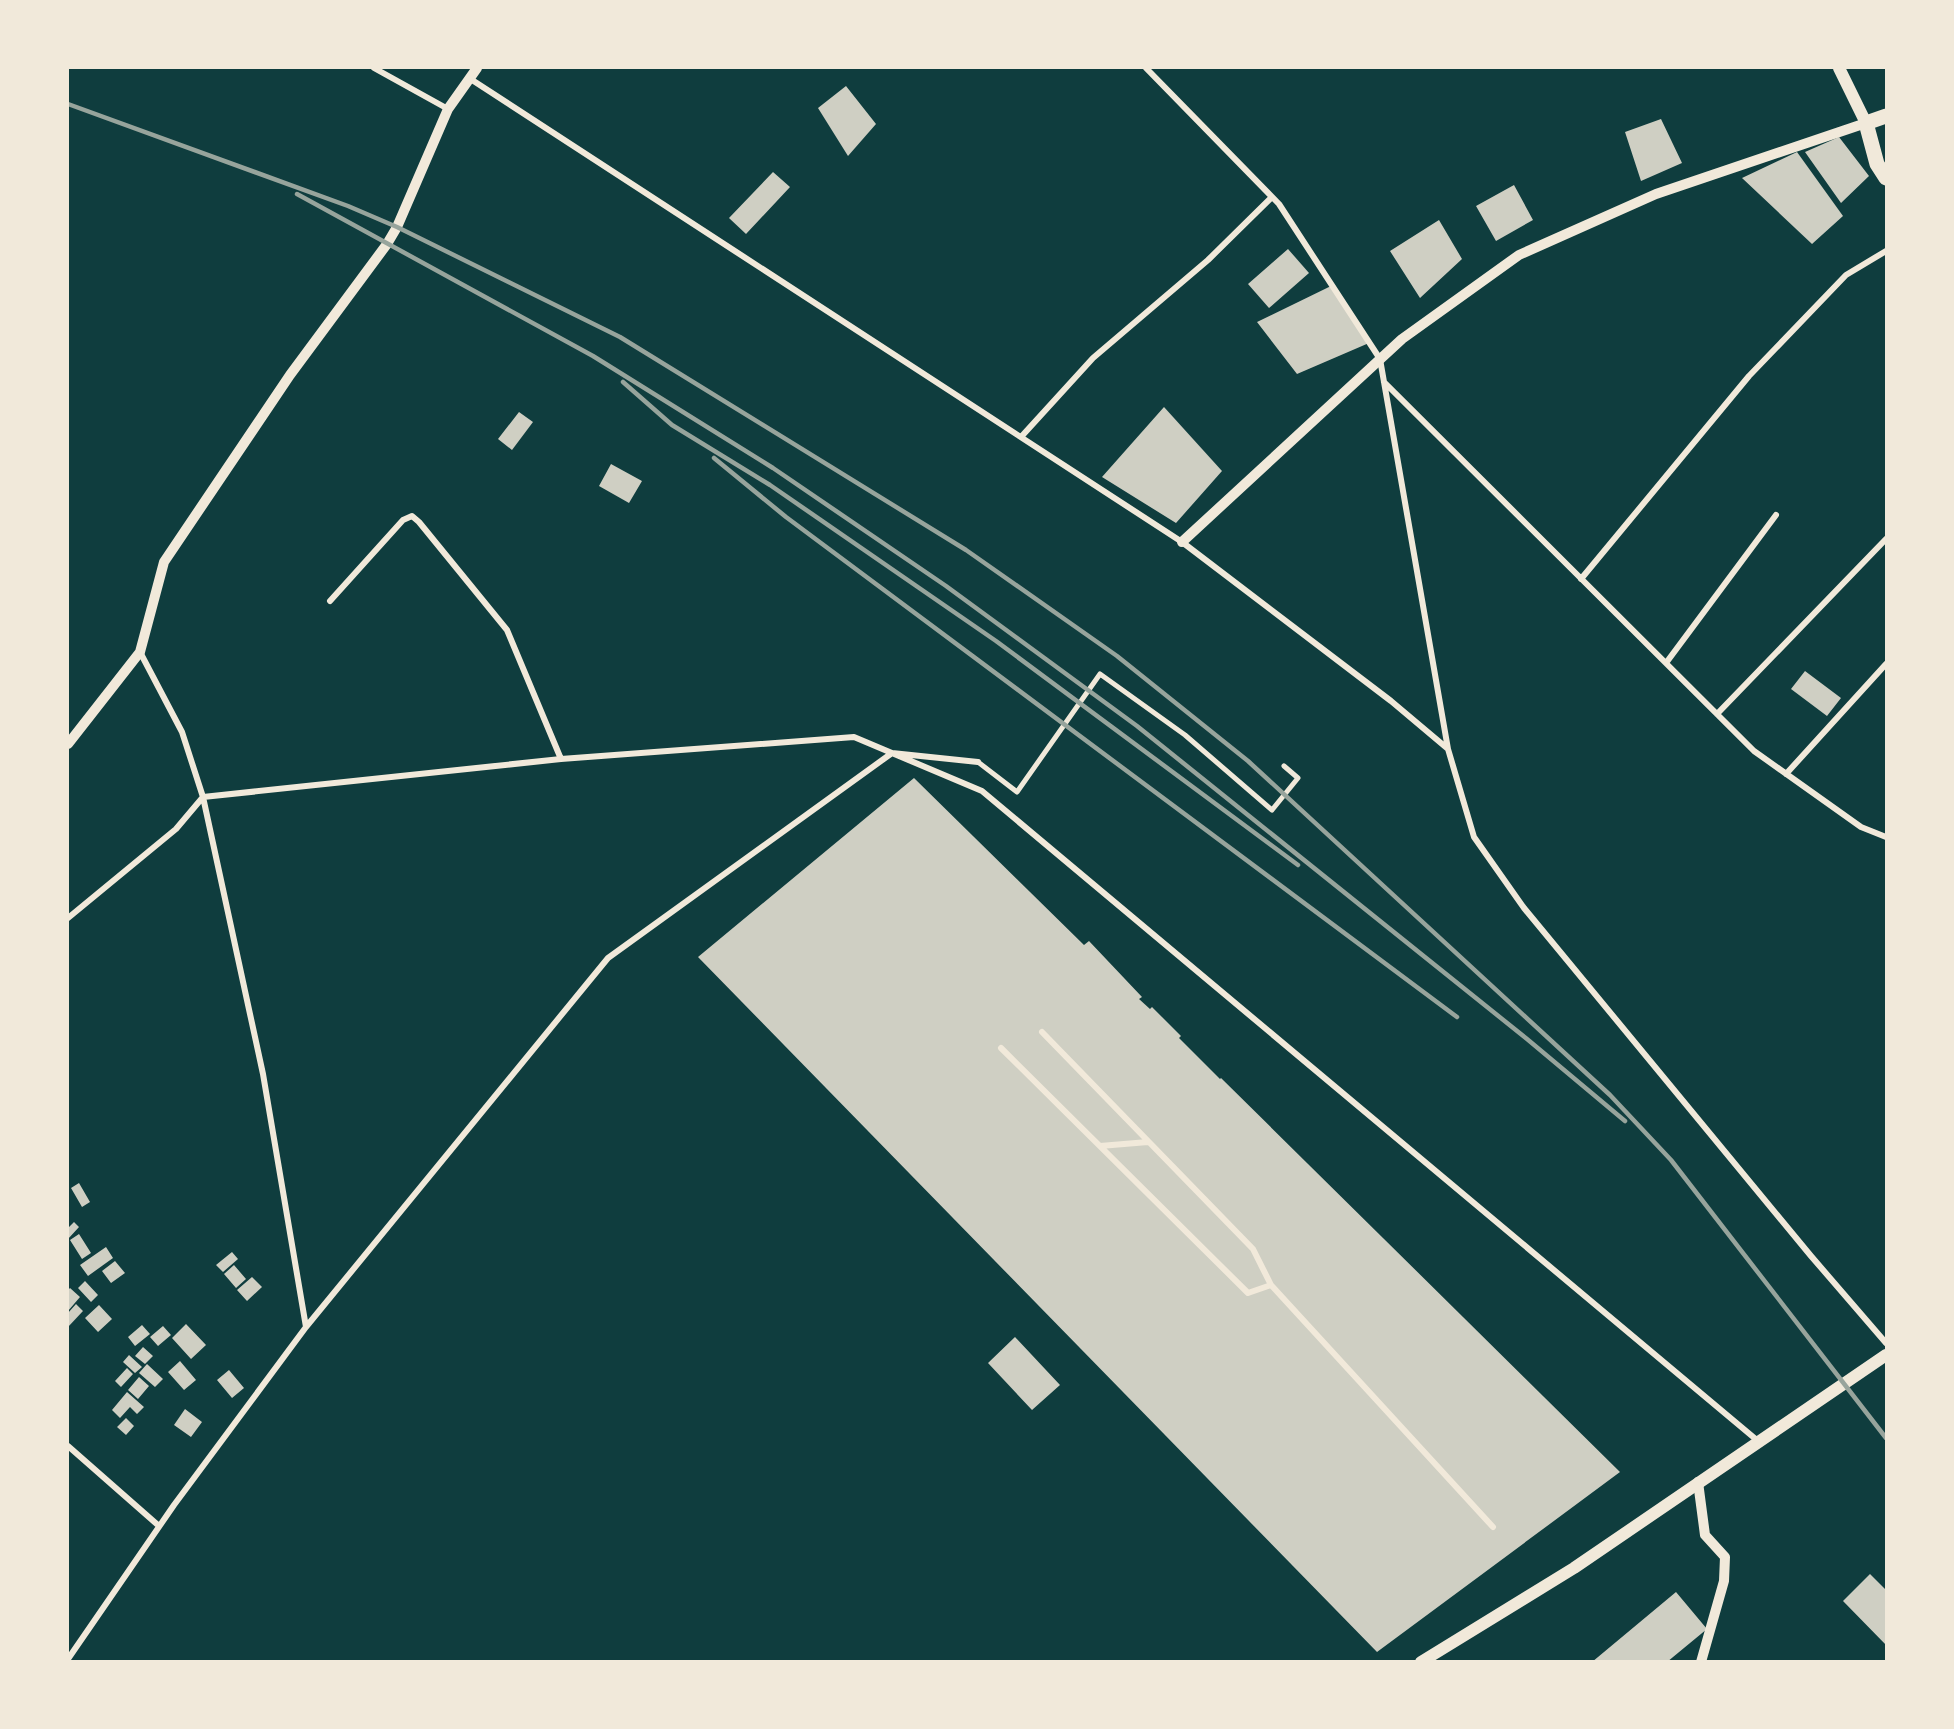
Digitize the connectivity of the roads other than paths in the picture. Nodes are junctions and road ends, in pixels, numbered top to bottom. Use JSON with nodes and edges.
{"nodes":[{"id":1,"x":374,"y":68,"type":"edge"},
{"id":2,"x":477,"y":68,"type":"edge"},
{"id":3,"x":1148,"y":68,"type":"edge"},
{"id":4,"x":1839,"y":68,"type":"edge"},
{"id":5,"x":468,"y":78,"type":"junction"},
{"id":6,"x":448,"y":109,"type":"junction"},
{"id":7,"x":1887,"y":117,"type":"edge"},
{"id":8,"x":1866,"y":123,"type":"junction"},
{"id":9,"x":1887,"y":178,"type":"edge"},
{"id":10,"x":1272,"y":197,"type":"junction"},
{"id":11,"x":1887,"y":251,"type":"edge"},
{"id":12,"x":1380,"y":359,"type":"junction"},
{"id":13,"x":1384,"y":382,"type":"junction"},
{"id":14,"x":1021,"y":437,"type":"junction"},
{"id":15,"x":1776,"y":515,"type":"dead end"},
{"id":16,"x":1887,"y":538,"type":"edge"},
{"id":17,"x":1182,"y":542,"type":"junction"},
{"id":18,"x":1581,"y":579,"type":"junction"},
{"id":19,"x":330,"y":601,"type":"dead end"},
{"id":20,"x":140,"y":652,"type":"junction"},
{"id":21,"x":1666,"y":663,"type":"junction"},
{"id":22,"x":1887,"y":664,"type":"edge"},
{"id":23,"x":1717,"y":714,"type":"junction"},
{"id":24,"x":68,"y":744,"type":"edge"},
{"id":25,"x":1448,"y":749,"type":"junction"},
{"id":26,"x":892,"y":753,"type":"junction"},
{"id":27,"x":561,"y":759,"type":"junction"},
{"id":28,"x":978,"y":762,"type":"joint"},
{"id":29,"x":1284,"y":766,"type":"dead end"},
{"id":30,"x":1786,"y":774,"type":"junction"},
{"id":31,"x":203,"y":797,"type":"junction"},
{"id":32,"x":1887,"y":837,"type":"edge"},
{"id":33,"x":68,"y":918,"type":"edge"},
{"id":34,"x":1042,"y":1032,"type":"dead end"},
{"id":35,"x":1001,"y":1048,"type":"dead end"},
{"id":36,"x":1148,"y":1142,"type":"junction"},
{"id":37,"x":1100,"y":1146,"type":"junction"},
{"id":38,"x":1271,"y":1286,"type":"junction"},
{"id":39,"x":306,"y":1327,"type":"junction"},
{"id":40,"x":1887,"y":1343,"type":"edge"},
{"id":41,"x":1887,"y":1355,"type":"edge"},
{"id":42,"x":1758,"y":1441,"type":"junction"},
{"id":43,"x":68,"y":1446,"type":"edge"},
{"id":44,"x":1698,"y":1482,"type":"junction"},
{"id":45,"x":159,"y":1526,"type":"junction"},
{"id":46,"x":1493,"y":1527,"type":"dead end"},
{"id":47,"x":68,"y":1659,"type":"edge"},
{"id":48,"x":1421,"y":1662,"type":"edge"},
{"id":49,"x":1701,"y":1662,"type":"edge"}],
"edges":[{"from":1,"to":6,"type":"street"},
{"from":2,"to":5,"type":"street"},
{"from":3,"to":10,"type":"street"},
{"from":4,"to":8,"type":"main road"},
{"from":5,"to":6,"type":"street"},
{"from":5,"to":14,"type":"street"},
{"from":6,"to":20,"type":"street"},
{"from":7,"to":8,"type":"highway"},
{"from":8,"to":9,"type":"highway"},
{"from":8,"to":12,"type":"street"},
{"from":10,"to":12,"type":"street"},
{"from":10,"to":14,"type":"street"},
{"from":11,"to":18,"type":"street"},
{"from":12,"to":13,"type":"street"},
{"from":12,"to":17,"type":"street"},
{"from":13,"to":18,"type":"street"},
{"from":13,"to":25,"type":"street"},
{"from":14,"to":17,"type":"street"},
{"from":15,"to":21,"type":"street"},
{"from":16,"to":23,"type":"street"},
{"from":17,"to":25,"type":"street"},
{"from":18,"to":21,"type":"street"},
{"from":19,"to":27,"type":"street"},
{"from":20,"to":24,"type":"street"},
{"from":20,"to":31,"type":"street"},
{"from":21,"to":23,"type":"street"},
{"from":22,"to":30,"type":"street"},
{"from":23,"to":30,"type":"street"},
{"from":25,"to":40,"type":"street"},
{"from":26,"to":27,"type":"street"},
{"from":26,"to":28,"type":"street"},
{"from":26,"to":39,"type":"street"},
{"from":26,"to":42,"type":"street"},
{"from":27,"to":31,"type":"street"},
{"from":28,"to":29,"type":"street"},
{"from":30,"to":32,"type":"street"},
{"from":31,"to":33,"type":"street"},
{"from":31,"to":39,"type":"street"},
{"from":34,"to":36,"type":"street"},
{"from":35,"to":37,"type":"street"},
{"from":36,"to":37,"type":"street"},
{"from":36,"to":38,"type":"street"},
{"from":37,"to":38,"type":"street"},
{"from":38,"to":46,"type":"street"},
{"from":39,"to":45,"type":"street"},
{"from":41,"to":42,"type":"main road"},
{"from":42,"to":44,"type":"main road"},
{"from":43,"to":45,"type":"street"},
{"from":44,"to":48,"type":"main road"},
{"from":44,"to":49,"type":"street"},
{"from":45,"to":47,"type":"street"}]}
